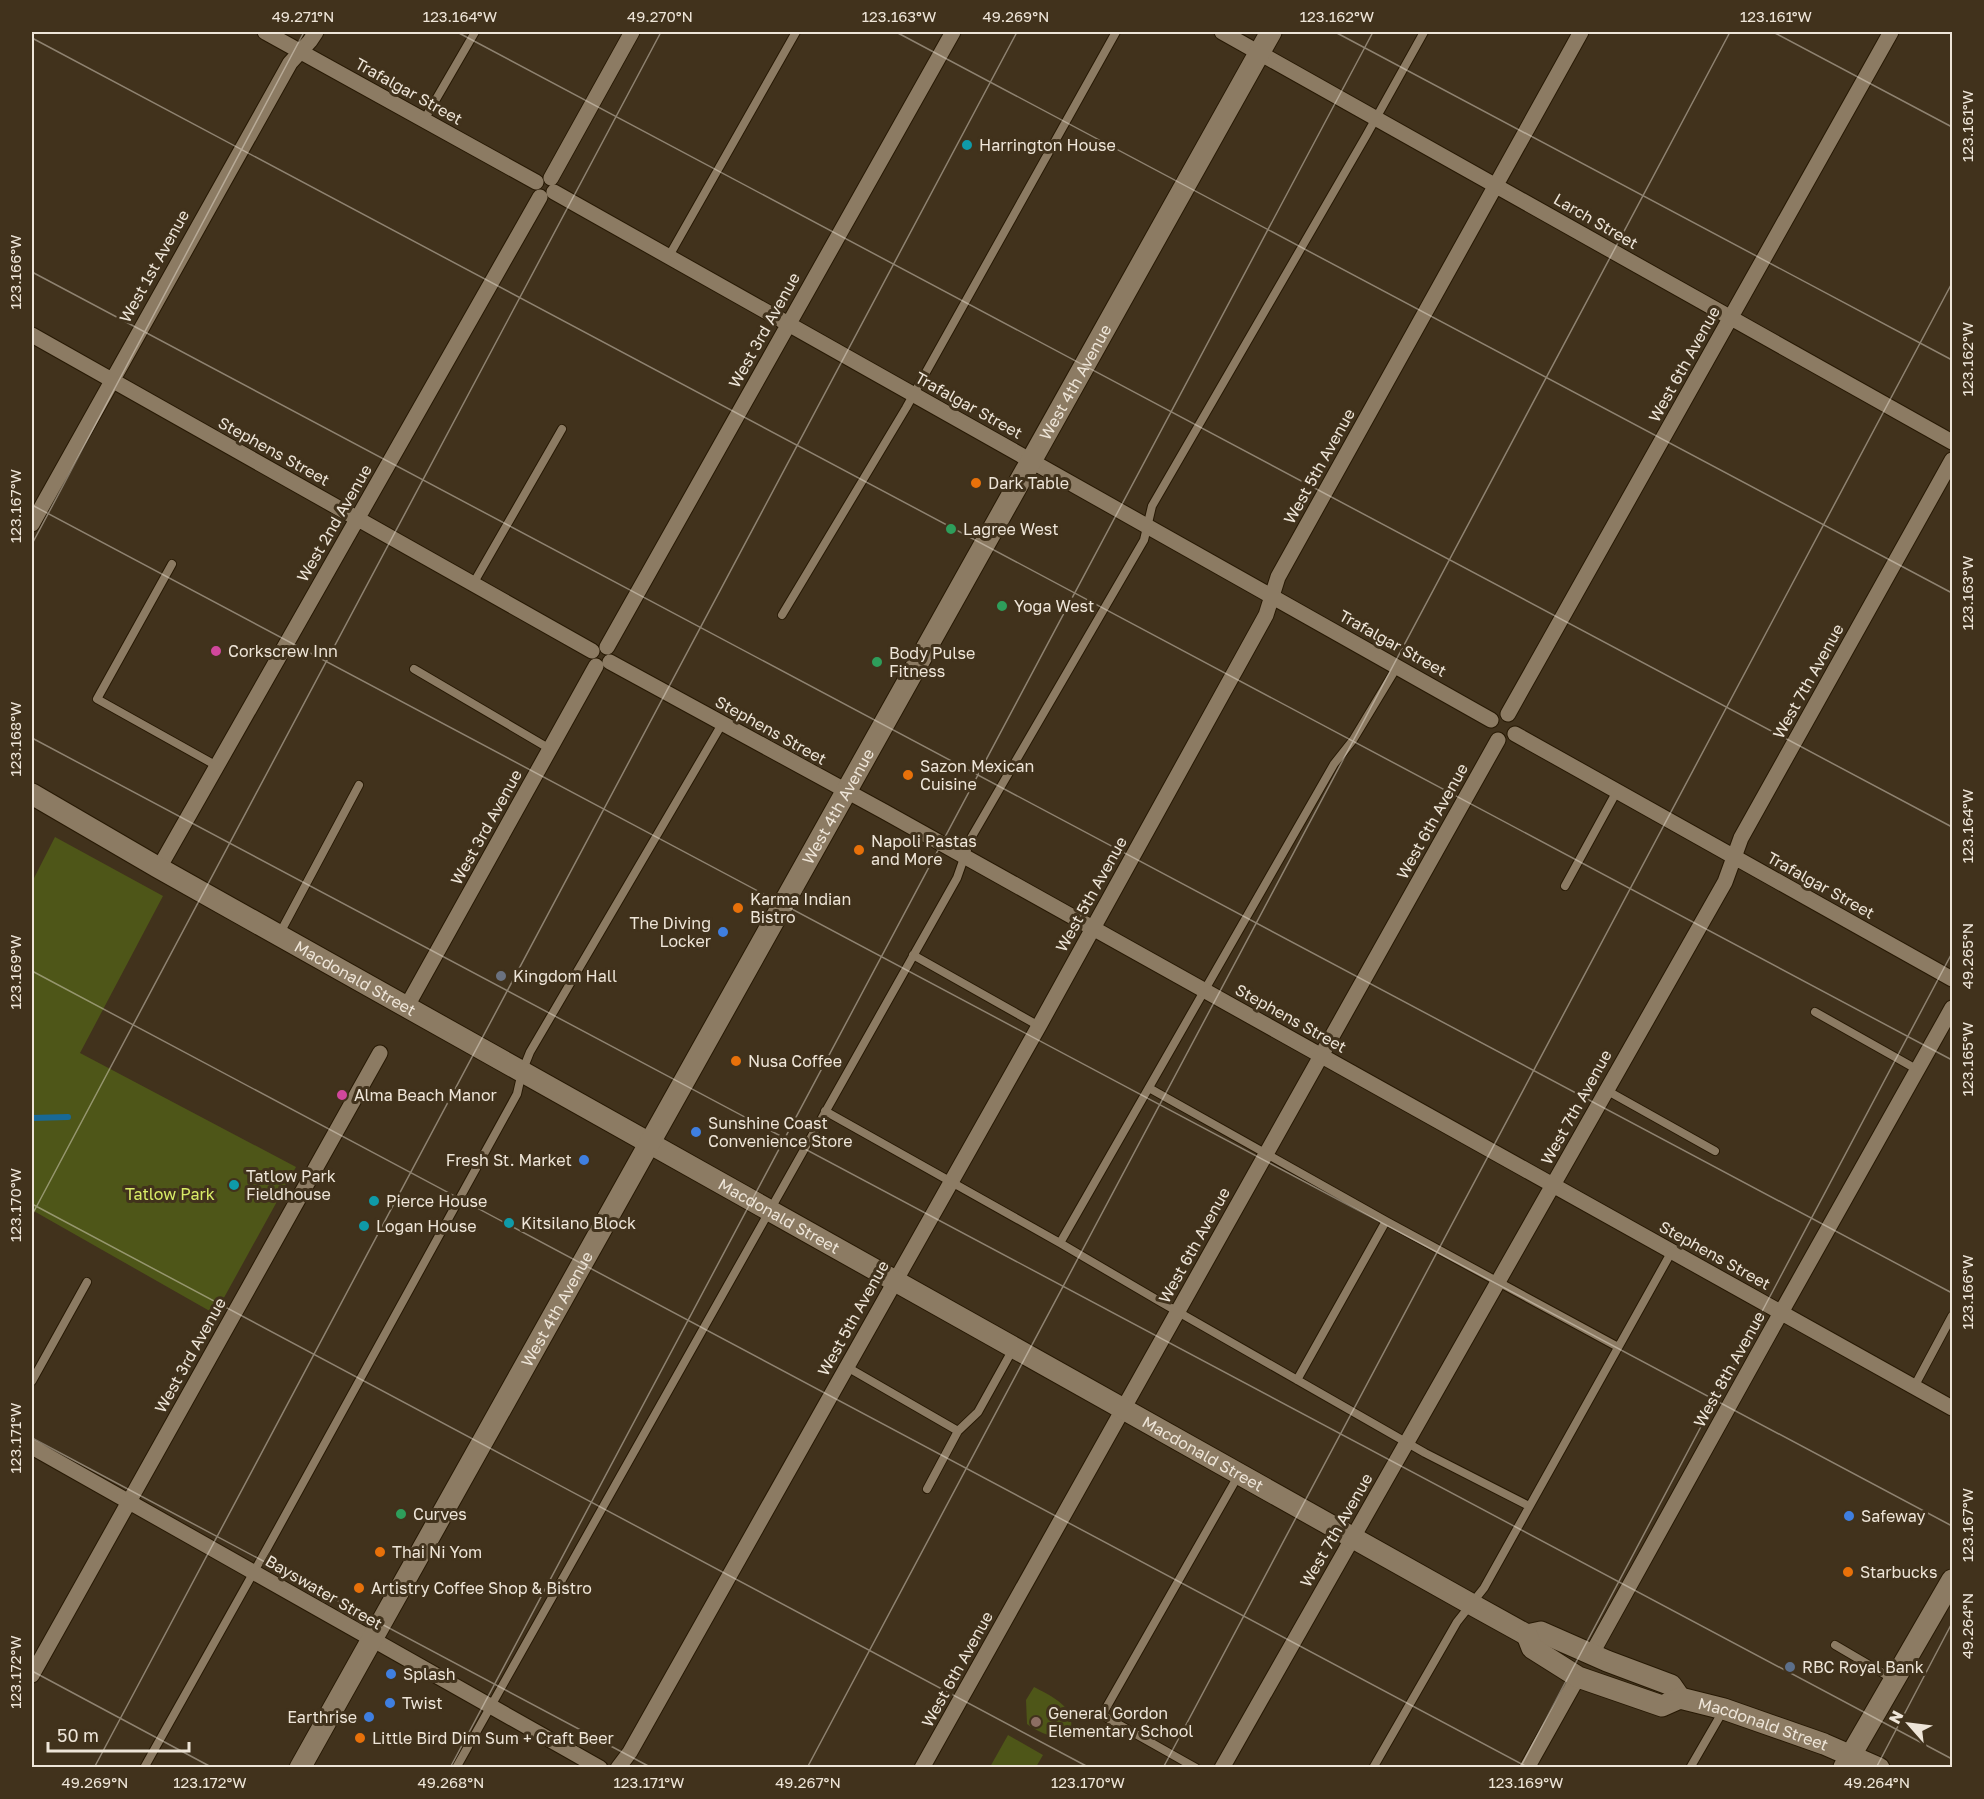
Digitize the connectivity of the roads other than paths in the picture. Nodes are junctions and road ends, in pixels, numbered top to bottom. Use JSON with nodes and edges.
{"nodes":[{"id":1,"x":266,"y":32,"type":"edge"},
{"id":2,"x":316,"y":32,"type":"edge"},
{"id":3,"x":475,"y":32,"type":"edge"},
{"id":4,"x":632,"y":32,"type":"edge"},
{"id":5,"x":796,"y":32,"type":"edge"},
{"id":6,"x":953,"y":32,"type":"edge"},
{"id":7,"x":1116,"y":32,"type":"edge"},
{"id":8,"x":1222,"y":32,"type":"edge"},
{"id":9,"x":1271,"y":32,"type":"edge"},
{"id":10,"x":1424,"y":32,"type":"edge"},
{"id":11,"x":1581,"y":32,"type":"edge"},
{"id":12,"x":1891,"y":32,"type":"edge"},
{"id":13,"x":300,"y":51,"type":"junction"},
{"id":14,"x":1260,"y":52,"type":"junction"},
{"id":15,"x":1376,"y":118,"type":"junction"},
{"id":16,"x":424,"y":120,"type":"junction"},
{"id":17,"x":1495,"y":184,"type":"junction"},
{"id":18,"x":545,"y":187,"type":"junction"},
{"id":19,"x":669,"y":256,"type":"junction"},
{"id":20,"x":1731,"y":318,"type":"junction"},
{"id":21,"x":788,"y":323,"type":"junction"},
{"id":22,"x":32,"y":334,"type":"edge"},
{"id":23,"x":111,"y":380,"type":"junction"},
{"id":24,"x":913,"y":394,"type":"junction"},
{"id":25,"x":562,"y":429,"type":"dead end"},
{"id":26,"x":1953,"y":442,"type":"edge"},
{"id":27,"x":1031,"y":460,"type":"junction"},
{"id":28,"x":1953,"y":460,"type":"edge"},
{"id":29,"x":357,"y":519,"type":"junction"},
{"id":30,"x":32,"y":524,"type":"edge"},
{"id":31,"x":1147,"y":525,"type":"junction"},
{"id":32,"x":172,"y":564,"type":"dead end"},
{"id":33,"x":473,"y":584,"type":"junction"},
{"id":34,"x":1272,"y":596,"type":"junction"},
{"id":35,"x":782,"y":615,"type":"dead end"},
{"id":36,"x":601,"y":656,"type":"junction"},
{"id":37,"x":1397,"y":667,"type":"junction"},
{"id":38,"x":414,"y":669,"type":"dead end"},
{"id":39,"x":1508,"y":714,"type":"junction"},
{"id":40,"x":1491,"y":720,"type":"junction"},
{"id":41,"x":722,"y":724,"type":"junction"},
{"id":42,"x":1515,"y":734,"type":"junction"},
{"id":43,"x":1498,"y":740,"type":"junction"},
{"id":44,"x":550,"y":749,"type":"junction"},
{"id":45,"x":217,"y":766,"type":"junction"},
{"id":46,"x":359,"y":784,"type":"dead end"},
{"id":47,"x":846,"y":791,"type":"junction"},
{"id":48,"x":1617,"y":791,"type":"junction"},
{"id":49,"x":32,"y":794,"type":"edge"},
{"id":50,"x":965,"y":856,"type":"junction"},
{"id":51,"x":1734,"y":856,"type":"junction"},
{"id":52,"x":159,"y":868,"type":"junction"},
{"id":53,"x":1565,"y":886,"type":"dead end"},
{"id":54,"x":1093,"y":928,"type":"junction"},
{"id":55,"x":279,"y":934,"type":"junction"},
{"id":56,"x":913,"y":955,"type":"junction"},
{"id":57,"x":1953,"y":980,"type":"edge"},
{"id":58,"x":1953,"y":990,"type":"edge"},
{"id":59,"x":1206,"y":991,"type":"junction"},
{"id":60,"x":406,"y":1006,"type":"junction"},
{"id":61,"x":1953,"y":1008,"type":"edge"},
{"id":62,"x":1815,"y":1012,"type":"dead end"},
{"id":63,"x":1039,"y":1026,"type":"junction"},
{"id":64,"x":380,"y":1053,"type":"dead end"},
{"id":65,"x":1320,"y":1055,"type":"junction"},
{"id":66,"x":1918,"y":1070,"type":"junction"},
{"id":67,"x":522,"y":1072,"type":"junction"},
{"id":68,"x":1149,"y":1088,"type":"junction"},
{"id":69,"x":1606,"y":1090,"type":"junction"},
{"id":70,"x":825,"y":1111,"type":"junction"},
{"id":71,"x":648,"y":1142,"type":"junction"},
{"id":72,"x":1715,"y":1150,"type":"dead end"},
{"id":73,"x":1264,"y":1154,"type":"junction"},
{"id":74,"x":950,"y":1182,"type":"junction"},
{"id":75,"x":1553,"y":1185,"type":"junction"},
{"id":76,"x":769,"y":1210,"type":"junction"},
{"id":77,"x":1386,"y":1221,"type":"junction"},
{"id":78,"x":1060,"y":1243,"type":"junction"},
{"id":79,"x":1672,"y":1251,"type":"junction"},
{"id":80,"x":895,"y":1280,"type":"junction"},
{"id":81,"x":1498,"y":1281,"type":"junction"},
{"id":82,"x":87,"y":1282,"type":"dead end"},
{"id":83,"x":1178,"y":1311,"type":"junction"},
{"id":84,"x":1781,"y":1312,"type":"junction"},
{"id":85,"x":1953,"y":1316,"type":"edge"},
{"id":86,"x":1618,"y":1347,"type":"junction"},
{"id":87,"x":1013,"y":1348,"type":"junction"},
{"id":88,"x":847,"y":1367,"type":"junction"},
{"id":89,"x":1297,"y":1380,"type":"junction"},
{"id":90,"x":32,"y":1381,"type":"edge"},
{"id":91,"x":1914,"y":1387,"type":"junction"},
{"id":92,"x":1953,"y":1408,"type":"edge"},
{"id":93,"x":1124,"y":1409,"type":"junction"},
{"id":94,"x":958,"y":1431,"type":"junction"},
{"id":95,"x":1407,"y":1443,"type":"junction"},
{"id":96,"x":32,"y":1447,"type":"edge"},
{"id":97,"x":1240,"y":1473,"type":"junction"},
{"id":98,"x":927,"y":1489,"type":"dead end"},
{"id":99,"x":129,"y":1502,"type":"junction"},
{"id":100,"x":1529,"y":1506,"type":"junction"},
{"id":101,"x":1353,"y":1538,"type":"junction"},
{"id":102,"x":254,"y":1572,"type":"junction"},
{"id":103,"x":1953,"y":1580,"type":"edge"},
{"id":104,"x":1471,"y":1604,"type":"junction"},
{"id":105,"x":1527,"y":1635,"type":"junction"},
{"id":106,"x":370,"y":1639,"type":"junction"},
{"id":107,"x":1835,"y":1646,"type":"dead end"},
{"id":108,"x":1591,"y":1655,"type":"junction"},
{"id":109,"x":32,"y":1675,"type":"edge"},
{"id":110,"x":1578,"y":1677,"type":"junction"},
{"id":111,"x":1895,"y":1679,"type":"junction"},
{"id":112,"x":1680,"y":1698,"type":"junction"},
{"id":113,"x":490,"y":1706,"type":"junction"},
{"id":114,"x":1724,"y":1710,"type":"junction"},
{"id":115,"x":1848,"y":1761,"type":"edge"},
{"id":116,"x":144,"y":1767,"type":"edge"},
{"id":117,"x":300,"y":1767,"type":"edge"},
{"id":118,"x":456,"y":1767,"type":"edge"},
{"id":119,"x":600,"y":1767,"type":"edge"},
{"id":120,"x":618,"y":1767,"type":"edge"},
{"id":121,"x":922,"y":1767,"type":"edge"},
{"id":122,"x":1196,"y":1767,"type":"edge"},
{"id":123,"x":1222,"y":1767,"type":"edge"},
{"id":124,"x":1373,"y":1767,"type":"edge"},
{"id":125,"x":1527,"y":1767,"type":"edge"},
{"id":126,"x":1690,"y":1767,"type":"edge"},
{"id":127,"x":1879,"y":1767,"type":"edge"}],
"edges":[{"from":1,"to":13,"type":"street","name":"Trafalgar Street"},
{"from":2,"to":13,"type":"street","name":"West 1st Avenue"},
{"from":3,"to":16,"type":"lane"},
{"from":4,"to":18,"type":"street","name":"West 2nd Avenue"},
{"from":5,"to":19,"type":"lane"},
{"from":6,"to":21,"type":"street","name":"West 3rd Avenue"},
{"from":7,"to":24,"type":"lane"},
{"from":8,"to":14,"type":"street","name":"Larch Street"},
{"from":9,"to":14,"type":"main road","name":"West 4th Avenue"},
{"from":10,"to":15,"type":"lane"},
{"from":11,"to":17,"type":"street","name":"West 5th Avenue"},
{"from":12,"to":20,"type":"street","name":"West 6th Avenue"},
{"from":13,"to":16,"type":"street","name":"Trafalgar Street"},
{"from":13,"to":23,"type":"street","name":"West 1st Avenue"},
{"from":14,"to":15,"type":"street","name":"Larch Street"},
{"from":14,"to":27,"type":"main road","name":"West 4th Avenue"},
{"from":15,"to":17,"type":"street","name":"Larch Street"},
{"from":15,"to":31,"type":"lane"},
{"from":16,"to":18,"type":"street","name":"Trafalgar Street"},
{"from":17,"to":20,"type":"street","name":"Larch Street"},
{"from":17,"to":34,"type":"street","name":"West 5th Avenue"},
{"from":18,"to":19,"type":"street","name":"Trafalgar Street"},
{"from":18,"to":29,"type":"street","name":"West 2nd Avenue"},
{"from":19,"to":21,"type":"street","name":"Trafalgar Street"},
{"from":20,"to":26,"type":"street","name":"Larch Street"},
{"from":20,"to":39,"type":"street","name":"West 6th Avenue"},
{"from":21,"to":24,"type":"street","name":"Trafalgar Street"},
{"from":21,"to":36,"type":"street","name":"West 3rd Avenue"},
{"from":22,"to":23,"type":"street","name":"Stephens Street"},
{"from":23,"to":29,"type":"street","name":"Stephens Street"},
{"from":23,"to":30,"type":"street","name":"West 1st Avenue"},
{"from":24,"to":27,"type":"street","name":"Trafalgar Street"},
{"from":24,"to":35,"type":"lane"},
{"from":25,"to":33,"type":"lane"},
{"from":27,"to":31,"type":"street","name":"Trafalgar Street"},
{"from":27,"to":47,"type":"main road","name":"West 4th Avenue"},
{"from":28,"to":51,"type":"street","name":"West 7th Avenue"},
{"from":29,"to":33,"type":"street","name":"Stephens Street"},
{"from":29,"to":45,"type":"street","name":"West 2nd Avenue"},
{"from":31,"to":34,"type":"street","name":"Trafalgar Street"},
{"from":31,"to":50,"type":"lane"},
{"from":32,"to":45,"type":"lane"},
{"from":33,"to":36,"type":"street","name":"Stephens Street"},
{"from":34,"to":37,"type":"street","name":"Trafalgar Street"},
{"from":34,"to":54,"type":"street","name":"West 5th Avenue"},
{"from":36,"to":41,"type":"street","name":"Stephens Street"},
{"from":36,"to":44,"type":"street","name":"West 3rd Avenue"},
{"from":37,"to":40,"type":"street","name":"Trafalgar Street"},
{"from":37,"to":59,"type":"lane"},
{"from":38,"to":44,"type":"lane"},
{"from":39,"to":40,"type":"street"},
{"from":39,"to":42,"type":"street"},
{"from":40,"to":43,"type":"street"},
{"from":41,"to":47,"type":"street","name":"Stephens Street"},
{"from":41,"to":67,"type":"lane"},
{"from":42,"to":43,"type":"street"},
{"from":42,"to":48,"type":"street","name":"Trafalgar Street"},
{"from":43,"to":65,"type":"street","name":"West 6th Avenue"},
{"from":44,"to":60,"type":"street","name":"West 3rd Avenue"},
{"from":45,"to":52,"type":"street","name":"West 2nd Avenue"},
{"from":46,"to":55,"type":"lane"},
{"from":47,"to":50,"type":"street","name":"Stephens Street"},
{"from":47,"to":71,"type":"main road","name":"West 4th Avenue"},
{"from":48,"to":51,"type":"street","name":"Trafalgar Street"},
{"from":48,"to":53,"type":"lane"},
{"from":49,"to":52,"type":"main road","name":"Macdonald Street"},
{"from":50,"to":54,"type":"street","name":"Stephens Street"},
{"from":50,"to":56,"type":"lane"},
{"from":51,"to":57,"type":"street","name":"Trafalgar Street"},
{"from":51,"to":69,"type":"street","name":"West 7th Avenue"},
{"from":52,"to":55,"type":"main road","name":"Macdonald Street"},
{"from":54,"to":59,"type":"street","name":"Stephens Street"},
{"from":54,"to":63,"type":"street","name":"West 5th Avenue"},
{"from":55,"to":60,"type":"main road","name":"Macdonald Street"},
{"from":56,"to":63,"type":"lane"},
{"from":56,"to":70,"type":"lane"},
{"from":57,"to":58,"type":"street"},
{"from":59,"to":65,"type":"street","name":"Stephens Street"},
{"from":59,"to":68,"type":"lane"},
{"from":60,"to":67,"type":"main road","name":"Macdonald Street"},
{"from":61,"to":66,"type":"street","name":"West 8th Avenue"},
{"from":62,"to":66,"type":"lane"},
{"from":63,"to":74,"type":"street","name":"West 5th Avenue"},
{"from":64,"to":99,"type":"street","name":"West 3rd Avenue"},
{"from":65,"to":73,"type":"street","name":"West 6th Avenue"},
{"from":65,"to":75,"type":"street","name":"Stephens Street"},
{"from":66,"to":84,"type":"street","name":"West 8th Avenue"},
{"from":67,"to":71,"type":"main road","name":"Macdonald Street"},
{"from":67,"to":102,"type":"lane"},
{"from":68,"to":73,"type":"lane"},
{"from":68,"to":78,"type":"lane"},
{"from":69,"to":72,"type":"lane"},
{"from":69,"to":75,"type":"street","name":"West 7th Avenue"},
{"from":70,"to":74,"type":"lane"},
{"from":70,"to":76,"type":"lane"},
{"from":71,"to":76,"type":"main road","name":"Macdonald Street"},
{"from":71,"to":106,"type":"main road","name":"West 4th Avenue"},
{"from":73,"to":77,"type":"lane"},
{"from":73,"to":83,"type":"street","name":"West 6th Avenue"},
{"from":74,"to":78,"type":"lane"},
{"from":74,"to":80,"type":"street","name":"West 5th Avenue"},
{"from":75,"to":79,"type":"street","name":"Stephens Street"},
{"from":75,"to":81,"type":"street","name":"West 7th Avenue"},
{"from":76,"to":80,"type":"main road","name":"Macdonald Street"},
{"from":76,"to":113,"type":"lane"},
{"from":77,"to":81,"type":"lane"},
{"from":77,"to":89,"type":"lane"},
{"from":78,"to":83,"type":"lane"},
{"from":79,"to":84,"type":"street","name":"Stephens Street"},
{"from":79,"to":86,"type":"lane"},
{"from":80,"to":87,"type":"main road","name":"Macdonald Street"},
{"from":80,"to":88,"type":"street","name":"West 5th Avenue"},
{"from":81,"to":86,"type":"lane"},
{"from":81,"to":95,"type":"street","name":"West 7th Avenue"},
{"from":82,"to":90,"type":"lane"},
{"from":83,"to":89,"type":"lane"},
{"from":83,"to":93,"type":"street","name":"West 6th Avenue"},
{"from":84,"to":91,"type":"street","name":"Stephens Street"},
{"from":84,"to":108,"type":"street","name":"West 8th Avenue"},
{"from":85,"to":91,"type":"lane"},
{"from":86,"to":100,"type":"lane"},
{"from":87,"to":93,"type":"main road","name":"Macdonald Street"},
{"from":87,"to":94,"type":"lane"},
{"from":88,"to":94,"type":"lane"},
{"from":88,"to":120,"type":"street","name":"West 5th Avenue"},
{"from":89,"to":95,"type":"lane"},
{"from":91,"to":92,"type":"street","name":"Stephens Street"},
{"from":93,"to":97,"type":"main road","name":"Macdonald Street"},
{"from":93,"to":121,"type":"street","name":"West 6th Avenue"},
{"from":94,"to":98,"type":"lane"},
{"from":95,"to":100,"type":"lane"},
{"from":95,"to":101,"type":"street","name":"West 7th Avenue"},
{"from":96,"to":99,"type":"street","name":"Bayswater Street"},
{"from":97,"to":101,"type":"main road","name":"Macdonald Street"},
{"from":97,"to":122,"type":"lane"},
{"from":99,"to":102,"type":"street","name":"Bayswater Street"},
{"from":99,"to":109,"type":"street","name":"West 3rd Avenue"},
{"from":100,"to":104,"type":"lane"},
{"from":101,"to":104,"type":"main road","name":"Macdonald Street"},
{"from":101,"to":123,"type":"street","name":"West 7th Avenue"},
{"from":102,"to":106,"type":"street","name":"Bayswater Street"},
{"from":102,"to":116,"type":"lane"},
{"from":103,"to":111,"type":"main road"},
{"from":104,"to":105,"type":"main road","name":"Macdonald Street"},
{"from":104,"to":124,"type":"lane"},
{"from":105,"to":108,"type":"main road","name":"Macdonald Street"},
{"from":105,"to":110,"type":"main road","name":"Macdonald Street"},
{"from":106,"to":113,"type":"street","name":"Bayswater Street"},
{"from":106,"to":117,"type":"main road","name":"West 4th Avenue"},
{"from":107,"to":111,"type":"lane"},
{"from":108,"to":112,"type":"main road","name":"Macdonald Street"},
{"from":110,"to":112,"type":"main road","name":"Macdonald Street"},
{"from":110,"to":125,"type":"street"},
{"from":111,"to":115,"type":"main road"},
{"from":112,"to":114,"type":"main road","name":"Macdonald Street"},
{"from":113,"to":118,"type":"lane"},
{"from":113,"to":119,"type":"street","name":"Bayswater Street"},
{"from":114,"to":115,"type":"main road","name":"Macdonald Street"},
{"from":114,"to":126,"type":"lane"},
{"from":115,"to":127,"type":"main road","name":"Macdonald Street"}]}
